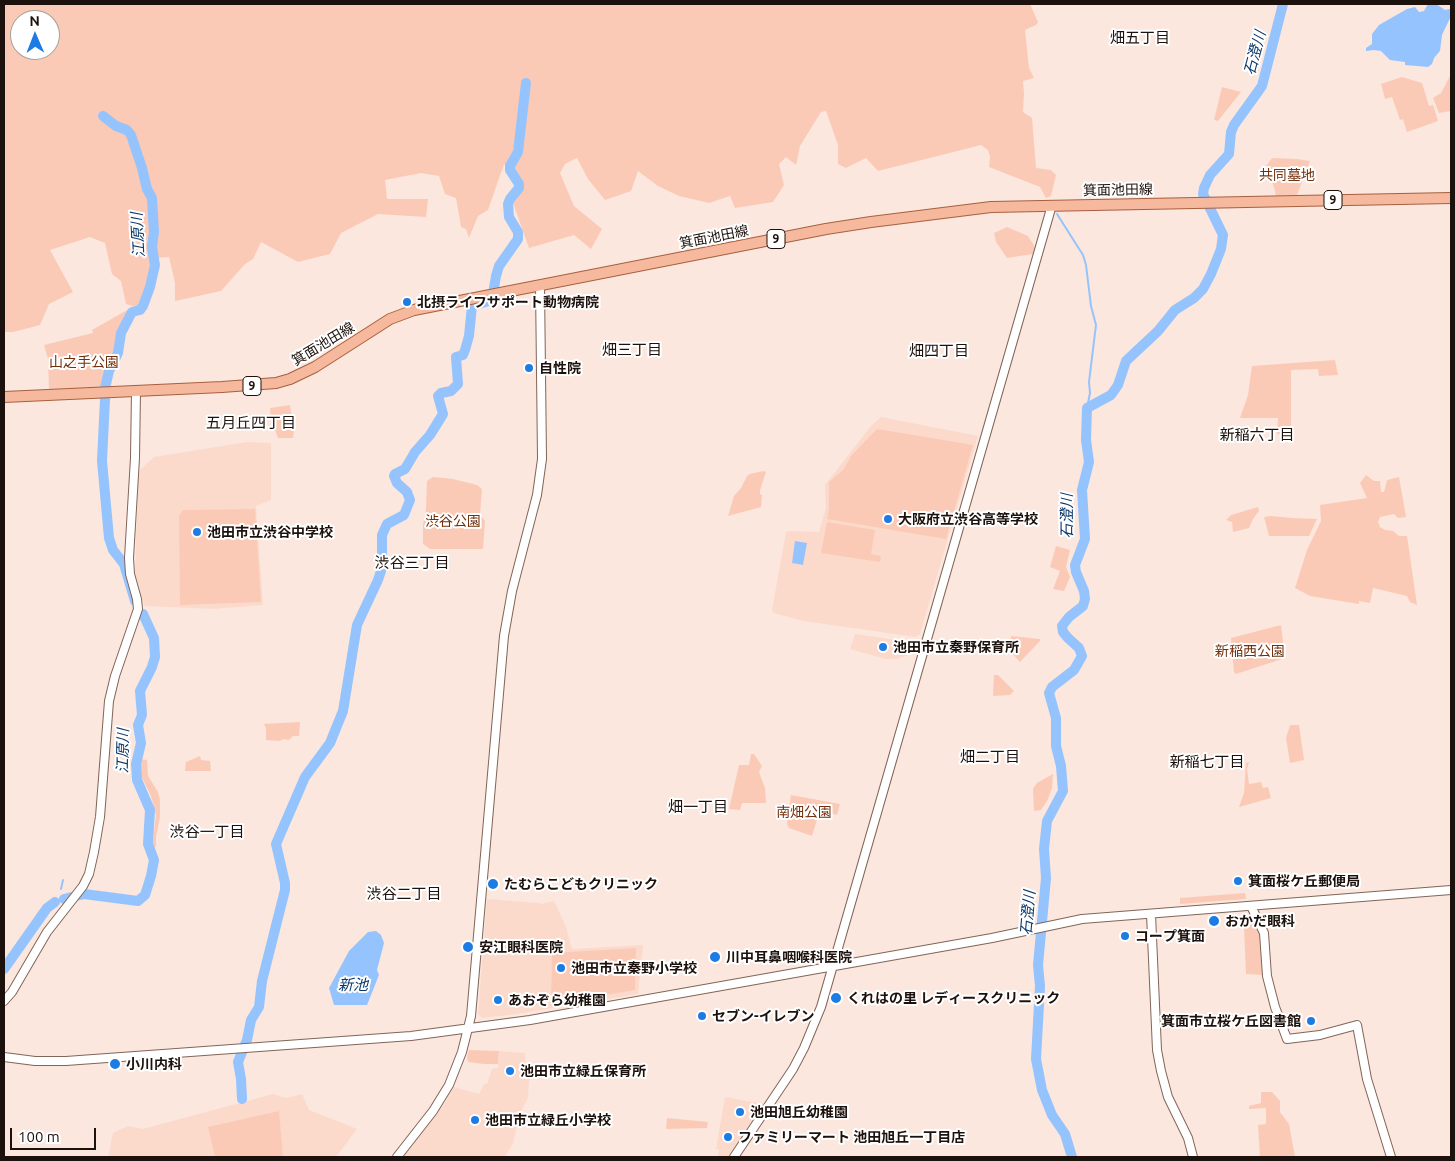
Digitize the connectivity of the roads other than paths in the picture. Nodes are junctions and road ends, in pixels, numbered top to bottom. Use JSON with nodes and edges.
{"nodes":[{"id":1,"x":1451,"y":198,"type":"edge"},
{"id":2,"x":1052,"y":205,"type":"junction"},
{"id":3,"x":540,"y":285,"type":"junction"},
{"id":4,"x":136,"y":391,"type":"junction"},
{"id":5,"x":4,"y":396,"type":"edge"},
{"id":6,"x":1451,"y":890,"type":"edge"},
{"id":7,"x":1251,"y":906,"type":"junction"},
{"id":8,"x":1151,"y":914,"type":"junction"},
{"id":9,"x":833,"y":966,"type":"junction"},
{"id":10,"x":4,"y":1000,"type":"edge"},
{"id":11,"x":469,"y":1028,"type":"junction"},
{"id":12,"x":4,"y":1057,"type":"edge"},
{"id":13,"x":397,"y":1157,"type":"edge"},
{"id":14,"x":734,"y":1157,"type":"edge"},
{"id":15,"x":1193,"y":1157,"type":"edge"},
{"id":16,"x":1391,"y":1157,"type":"edge"}],
"edges":[{"from":1,"to":2,"type":"main road","name":"箕面池田線","number":"9"},
{"from":2,"to":3,"type":"main road","name":"箕面池田線","number":"9"},
{"from":2,"to":9,"type":"street"},
{"from":3,"to":4,"type":"main road","name":"箕面池田線","number":"9"},
{"from":3,"to":11,"type":"street"},
{"from":4,"to":5,"type":"main road","name":"箕面池田線","number":"9"},
{"from":4,"to":10,"type":"street"},
{"from":6,"to":7,"type":"street"},
{"from":7,"to":8,"type":"street"},
{"from":7,"to":16,"type":"street"},
{"from":8,"to":9,"type":"street"},
{"from":8,"to":15,"type":"street"},
{"from":9,"to":11,"type":"street"},
{"from":9,"to":14,"type":"street"},
{"from":11,"to":12,"type":"street"},
{"from":11,"to":13,"type":"street"}]}
